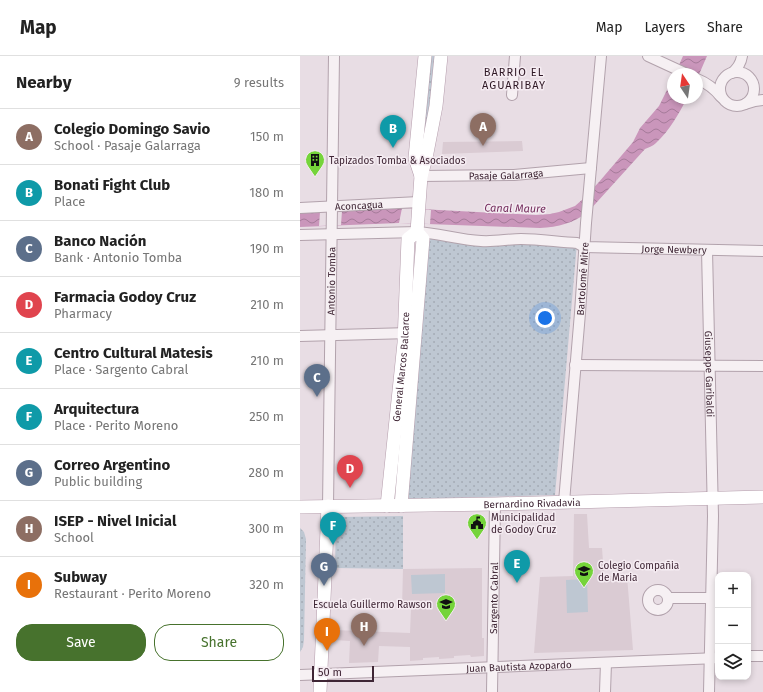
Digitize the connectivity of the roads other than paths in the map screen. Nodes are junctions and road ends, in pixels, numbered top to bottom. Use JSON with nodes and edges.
{"nodes":[{"id":1,"x":334,"y":56,"type":"edge"},
{"id":2,"x":425,"y":56,"type":"edge"},
{"id":3,"x":441,"y":56,"type":"edge"},
{"id":4,"x":515,"y":56,"type":"edge"},
{"id":5,"x":601,"y":56,"type":"edge"},
{"id":6,"x":648,"y":56,"type":"edge"},
{"id":7,"x":742,"y":58,"type":"edge"},
{"id":8,"x":675,"y":68,"type":"edge"},
{"id":9,"x":728,"y":75,"type":"junction"},
{"id":10,"x":750,"y":79,"type":"junction"},
{"id":11,"x":703,"y":80,"type":"edge"},
{"id":12,"x":703,"y":82,"type":"edge"},
{"id":13,"x":512,"y":94,"type":"dead end"},
{"id":14,"x":763,"y":94,"type":"edge"},
{"id":15,"x":722,"y":97,"type":"junction"},
{"id":16,"x":763,"y":100,"type":"edge"},
{"id":17,"x":745,"y":104,"type":"junction"},
{"id":18,"x":591,"y":168,"type":"junction"},
{"id":19,"x":421,"y":176,"type":"junction"},
{"id":20,"x":418,"y":206,"type":"junction"},
{"id":21,"x":300,"y":208,"type":"edge"},
{"id":22,"x":332,"y":209,"type":"junction"},
{"id":23,"x":417,"y":228,"type":"junction"},
{"id":24,"x":332,"y":230,"type":"junction"},
{"id":25,"x":300,"y":235,"type":"edge"},
{"id":26,"x":584,"y":247,"type":"junction"},
{"id":27,"x":707,"y":250,"type":"junction"},
{"id":28,"x":763,"y":251,"type":"edge"},
{"id":29,"x":410,"y":333,"type":"junction"},
{"id":30,"x":330,"y":335,"type":"junction"},
{"id":31,"x":300,"y":336,"type":"edge"},
{"id":32,"x":575,"y":365,"type":"junction"},
{"id":33,"x":710,"y":366,"type":"junction"},
{"id":34,"x":763,"y":366,"type":"edge"},
{"id":35,"x":763,"y":497,"type":"edge"},
{"id":36,"x":713,"y":499,"type":"junction"},
{"id":37,"x":564,"y":502,"type":"junction"},
{"id":38,"x":495,"y":504,"type":"junction"},
{"id":39,"x":328,"y":506,"type":"junction"},
{"id":40,"x":387,"y":506,"type":"junction"},
{"id":41,"x":401,"y":506,"type":"junction"},
{"id":42,"x":300,"y":507,"type":"edge"},
{"id":43,"x":668,"y":598,"type":"dead end"},
{"id":44,"x":712,"y":598,"type":"junction"},
{"id":45,"x":751,"y":656,"type":"edge"},
{"id":46,"x":763,"y":656,"type":"edge"},
{"id":47,"x":714,"y":658,"type":"edge"},
{"id":48,"x":606,"y":663,"type":"junction"},
{"id":49,"x":492,"y":668,"type":"junction"},
{"id":50,"x":320,"y":674,"type":"junction"},
{"id":51,"x":300,"y":675,"type":"edge"},
{"id":52,"x":320,"y":692,"type":"edge"},
{"id":53,"x":492,"y":692,"type":"edge"},
{"id":54,"x":605,"y":692,"type":"edge"},
{"id":55,"x":709,"y":692,"type":"edge"}],
"edges":[{"from":1,"to":22,"type":"street","name":"Antonio Tomba"},
{"from":2,"to":19,"type":"main road","name":"General Marcos Balcarce"},
{"from":3,"to":19,"type":"main road","name":"General Marcos Balcarce"},
{"from":4,"to":13,"type":"street"},
{"from":5,"to":18,"type":"street","name":"Bartolomé Mitre"},
{"from":6,"to":8,"type":"street"},
{"from":7,"to":9,"type":"street"},
{"from":7,"to":10,"type":"street"},
{"from":9,"to":10,"type":"street"},
{"from":9,"to":11,"type":"street"},
{"from":9,"to":15,"type":"street"},
{"from":10,"to":14,"type":"street"},
{"from":10,"to":17,"type":"street"},
{"from":12,"to":15,"type":"street"},
{"from":15,"to":17,"type":"street"},
{"from":16,"to":17,"type":"street"},
{"from":18,"to":19,"type":"street","name":"Pasaje Galarraga"},
{"from":18,"to":26,"type":"street","name":"Bartolomé Mitre"},
{"from":19,"to":20,"type":"main road","name":"General Marcos Balcarce"},
{"from":20,"to":22,"type":"street","name":"Aconcagua"},
{"from":20,"to":23,"type":"main road","name":"General Marcos Balcarce"},
{"from":21,"to":22,"type":"street","name":"Aconcagua"},
{"from":22,"to":24,"type":"street","name":"Antonio Tomba"},
{"from":23,"to":24,"type":"street","name":"Jorge Newbery"},
{"from":23,"to":26,"type":"street","name":"Jorge Newbery"},
{"from":23,"to":29,"type":"main road","name":"General Marcos Balcarce"},
{"from":24,"to":25,"type":"street","name":"Jorge Newbery"},
{"from":24,"to":30,"type":"street","name":"Antonio Tomba"},
{"from":26,"to":27,"type":"street","name":"Jorge Newbery"},
{"from":26,"to":32,"type":"street","name":"Bartolomé Mitre"},
{"from":27,"to":28,"type":"street","name":"Jorge Newbery"},
{"from":27,"to":33,"type":"street","name":"Giuseppe Garibaldi"},
{"from":29,"to":30,"type":"street"},
{"from":29,"to":40,"type":"main road","name":"General Marcos Balcarce"},
{"from":29,"to":41,"type":"main road","name":"General Marcos Balcarce"},
{"from":30,"to":31,"type":"street"},
{"from":30,"to":39,"type":"street","name":"Antonio Tomba"},
{"from":32,"to":33,"type":"street"},
{"from":32,"to":37,"type":"street","name":"Bartolomé Mitre"},
{"from":33,"to":34,"type":"street"},
{"from":33,"to":36,"type":"street","name":"Giuseppe Garibaldi"},
{"from":35,"to":36,"type":"main road","name":"Bernardino Rivadavia"},
{"from":36,"to":37,"type":"main road","name":"Bernardino Rivadavia"},
{"from":36,"to":44,"type":"street","name":"Giuseppe Garibaldi"},
{"from":37,"to":38,"type":"main road","name":"Bernardino Rivadavia"},
{"from":38,"to":41,"type":"main road","name":"Bernardino Rivadavia"},
{"from":38,"to":49,"type":"street","name":"Sargento Cabral"},
{"from":39,"to":40,"type":"main road","name":"Bernardino Rivadavia"},
{"from":39,"to":42,"type":"main road","name":"Bernardino Rivadavia"},
{"from":39,"to":50,"type":"main road"},
{"from":40,"to":41,"type":"main road","name":"Bernardino Rivadavia"},
{"from":43,"to":44,"type":"street"},
{"from":44,"to":47,"type":"street","name":"Giuseppe Garibaldi"},
{"from":45,"to":46,"type":"street"},
{"from":47,"to":48,"type":"street","name":"Juan Bautista Azopardo"},
{"from":47,"to":55,"type":"street","name":"Giuseppe Garibaldi"},
{"from":48,"to":49,"type":"street","name":"Juan Bautista Azopardo"},
{"from":48,"to":54,"type":"street"},
{"from":49,"to":50,"type":"street","name":"Juan Bautista Azopardo"},
{"from":49,"to":53,"type":"street","name":"Sargento Cabral"},
{"from":50,"to":51,"type":"street","name":"Juan Bautista Azopardo"},
{"from":50,"to":52,"type":"main road"}]}
